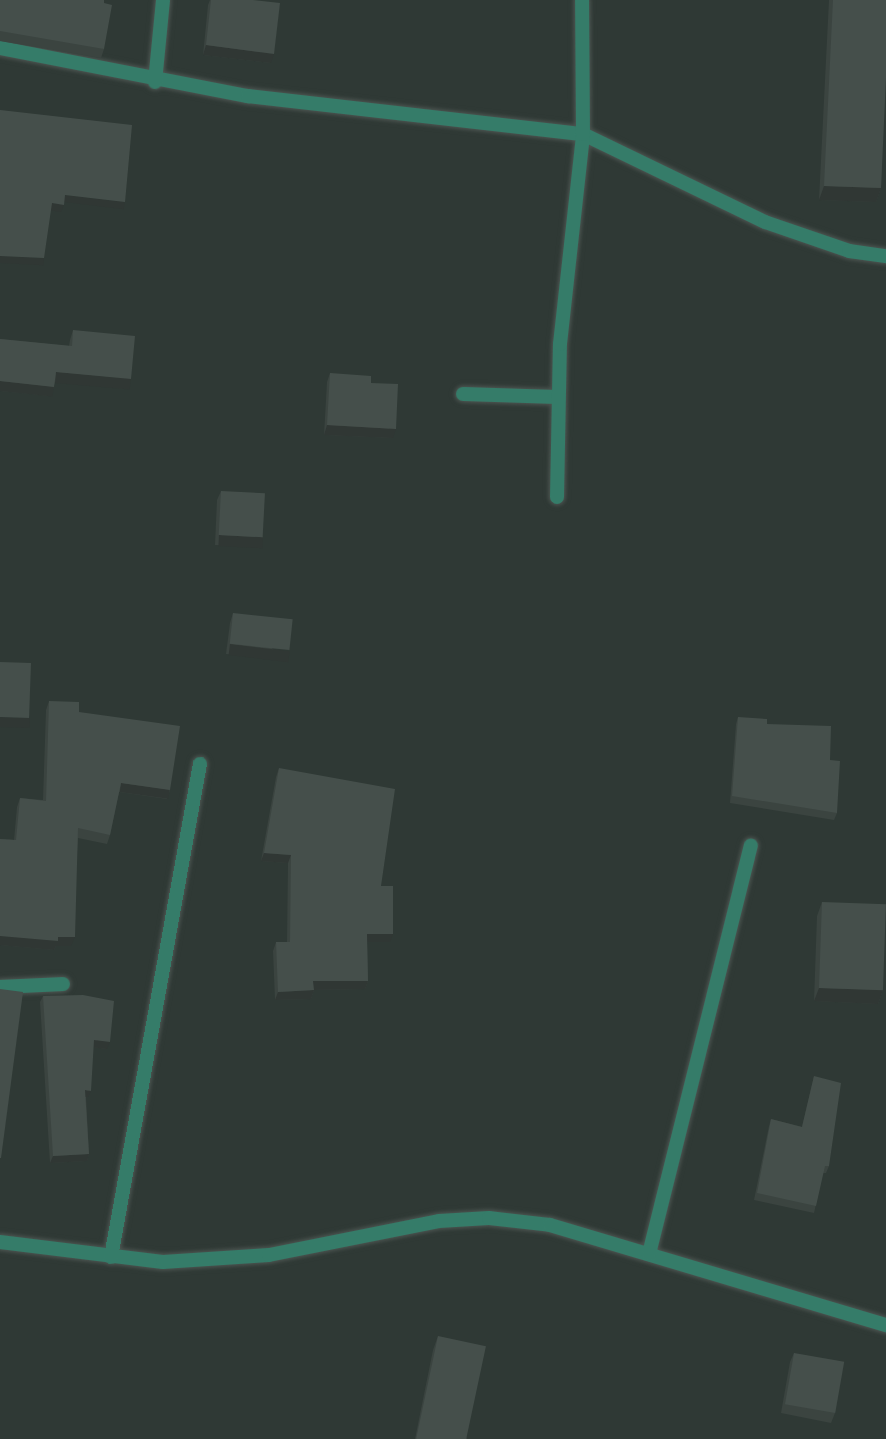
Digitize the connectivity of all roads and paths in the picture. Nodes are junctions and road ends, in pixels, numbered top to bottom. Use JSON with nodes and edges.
{"nodes":[{"id":1,"x":163,"y":0,"type":"edge"},
{"id":2,"x":582,"y":0,"type":"edge"},
{"id":3,"x":0,"y":48,"type":"edge"},
{"id":4,"x":155,"y":82,"type":"junction"},
{"id":5,"x":583,"y":134,"type":"junction"},
{"id":6,"x":886,"y":256,"type":"edge"},
{"id":7,"x":463,"y":394,"type":"dead end"},
{"id":8,"x":558,"y":397,"type":"junction"},
{"id":9,"x":557,"y":497,"type":"dead end"},
{"id":10,"x":200,"y":764,"type":"dead end"},
{"id":11,"x":751,"y":846,"type":"dead end"},
{"id":12,"x":63,"y":984,"type":"dead end"},
{"id":13,"x":0,"y":987,"type":"edge"},
{"id":14,"x":0,"y":1242,"type":"edge"},
{"id":15,"x":649,"y":1254,"type":"junction"},
{"id":16,"x":111,"y":1257,"type":"junction"},
{"id":17,"x":886,"y":1325,"type":"edge"}],
"edges":[{"from":1,"to":4,"type":"street"},
{"from":2,"to":5,"type":"street"},
{"from":3,"to":4,"type":"street"},
{"from":4,"to":5,"type":"street"},
{"from":5,"to":6,"type":"street"},
{"from":5,"to":8,"type":"street"},
{"from":7,"to":8,"type":"street"},
{"from":8,"to":9,"type":"street"},
{"from":10,"to":16,"type":"street"},
{"from":11,"to":15,"type":"street"},
{"from":12,"to":13,"type":"street"},
{"from":14,"to":16,"type":"street"},
{"from":15,"to":16,"type":"street"},
{"from":15,"to":17,"type":"street"}]}
